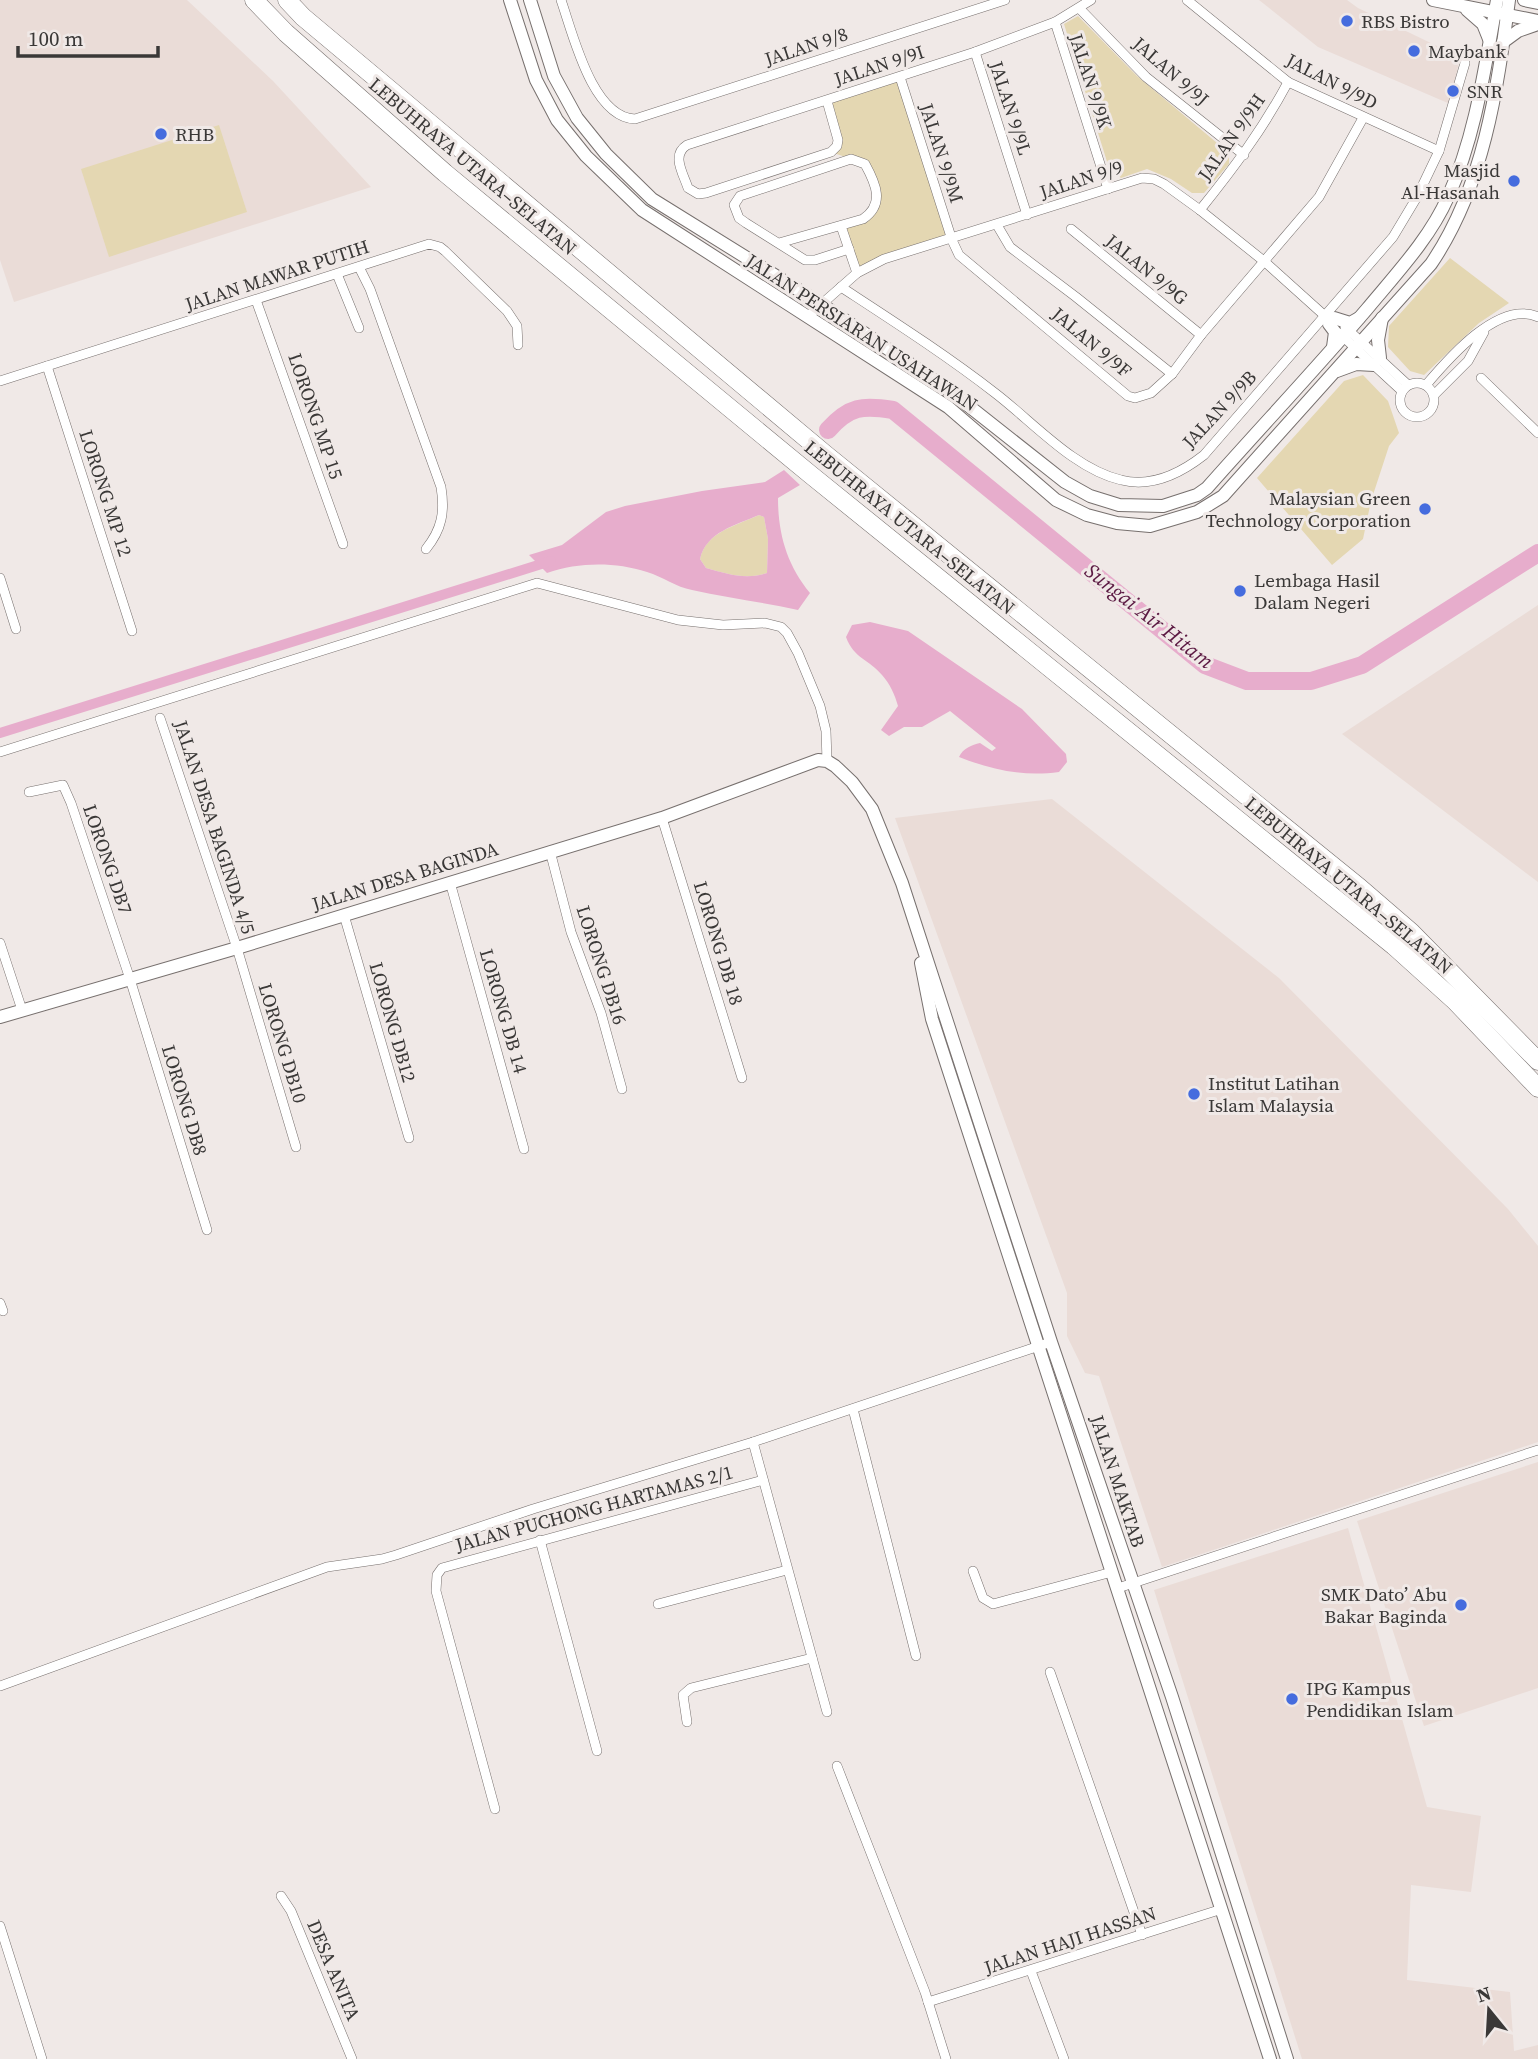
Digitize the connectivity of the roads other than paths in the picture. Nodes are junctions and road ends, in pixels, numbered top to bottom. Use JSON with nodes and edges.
{"nodes":[{"id":1,"x":254,"y":0,"type":"edge"},
{"id":2,"x":286,"y":0,"type":"edge"},
{"id":3,"x":510,"y":0,"type":"edge"},
{"id":4,"x":530,"y":0,"type":"edge"},
{"id":5,"x":561,"y":0,"type":"edge"},
{"id":6,"x":1004,"y":0,"type":"edge"},
{"id":7,"x":1091,"y":0,"type":"edge"},
{"id":8,"x":1187,"y":0,"type":"edge"},
{"id":9,"x":1433,"y":0,"type":"edge"},
{"id":10,"x":1509,"y":0,"type":"edge"},
{"id":11,"x":1524,"y":0,"type":"edge"},
{"id":12,"x":1537,"y":2,"type":"edge"},
{"id":13,"x":1462,"y":7,"type":"junction"},
{"id":14,"x":1080,"y":9,"type":"junction"},
{"id":15,"x":1499,"y":9,"type":"edge"},
{"id":16,"x":1055,"y":22,"type":"junction"},
{"id":17,"x":1538,"y":23,"type":"edge"},
{"id":18,"x":1489,"y":39,"type":"junction"},
{"id":19,"x":1503,"y":42,"type":"junction"},
{"id":20,"x":975,"y":52,"type":"junction"},
{"id":21,"x":1465,"y":62,"type":"dead end"},
{"id":22,"x":900,"y":77,"type":"junction"},
{"id":23,"x":1288,"y":82,"type":"junction"},
{"id":24,"x":827,"y":101,"type":"junction"},
{"id":25,"x":1363,"y":118,"type":"junction"},
{"id":26,"x":1439,"y":151,"type":"junction"},
{"id":27,"x":1244,"y":155,"type":"junction"},
{"id":28,"x":1108,"y":189,"type":"junction"},
{"id":29,"x":1200,"y":210,"type":"junction"},
{"id":30,"x":1027,"y":215,"type":"junction"},
{"id":31,"x":997,"y":225,"type":"junction"},
{"id":32,"x":841,"y":226,"type":"junction"},
{"id":33,"x":1070,"y":229,"type":"dead end"},
{"id":34,"x":952,"y":240,"type":"junction"},
{"id":35,"x":779,"y":243,"type":"junction"},
{"id":36,"x":849,"y":249,"type":"junction"},
{"id":37,"x":1265,"y":262,"type":"junction"},
{"id":38,"x":359,"y":267,"type":"junction"},
{"id":39,"x":857,"y":273,"type":"junction"},
{"id":40,"x":337,"y":274,"type":"junction"},
{"id":41,"x":841,"y":287,"type":"junction"},
{"id":42,"x":256,"y":300,"type":"junction"},
{"id":43,"x":821,"y":304,"type":"junction"},
{"id":44,"x":807,"y":317,"type":"junction"},
{"id":45,"x":1382,"y":317,"type":"junction"},
{"id":46,"x":1538,"y":317,"type":"edge"},
{"id":47,"x":1359,"y":318,"type":"junction"},
{"id":48,"x":1326,"y":321,"type":"junction"},
{"id":49,"x":359,"y":328,"type":"dead end"},
{"id":50,"x":1487,"y":328,"type":"junction"},
{"id":51,"x":1346,"y":333,"type":"junction"},
{"id":52,"x":1201,"y":335,"type":"junction"},
{"id":53,"x":1358,"y":344,"type":"junction"},
{"id":54,"x":518,"y":345,"type":"dead end"},
{"id":55,"x":1331,"y":350,"type":"junction"},
{"id":56,"x":1377,"y":362,"type":"junction"},
{"id":57,"x":47,"y":366,"type":"junction"},
{"id":58,"x":1332,"y":373,"type":"junction"},
{"id":59,"x":1172,"y":374,"type":"junction"},
{"id":60,"x":1481,"y":378,"type":"dead end"},
{"id":61,"x":0,"y":381,"type":"edge"},
{"id":62,"x":1426,"y":385,"type":"junction"},
{"id":63,"x":1405,"y":388,"type":"junction"},
{"id":64,"x":1434,"y":395,"type":"junction"},
{"id":65,"x":1538,"y":433,"type":"edge"},
{"id":66,"x":343,"y":544,"type":"dead end"},
{"id":67,"x":426,"y":549,"type":"dead end"},
{"id":68,"x":0,"y":578,"type":"edge"},
{"id":69,"x":16,"y":629,"type":"dead end"},
{"id":70,"x":132,"y":631,"type":"dead end"},
{"id":71,"x":160,"y":718,"type":"dead end"},
{"id":72,"x":0,"y":752,"type":"edge"},
{"id":73,"x":822,"y":761,"type":"junction"},
{"id":74,"x":29,"y":792,"type":"dead end"},
{"id":75,"x":662,"y":818,"type":"junction"},
{"id":76,"x":550,"y":851,"type":"junction"},
{"id":77,"x":450,"y":882,"type":"junction"},
{"id":78,"x":344,"y":915,"type":"junction"},
{"id":79,"x":0,"y":943,"type":"edge"},
{"id":80,"x":237,"y":948,"type":"junction"},
{"id":81,"x":130,"y":979,"type":"junction"},
{"id":82,"x":22,"y":1010,"type":"junction"},
{"id":83,"x":0,"y":1017,"type":"edge"},
{"id":84,"x":1538,"y":1061,"type":"edge"},
{"id":85,"x":742,"y":1078,"type":"dead end"},
{"id":86,"x":1538,"y":1088,"type":"edge"},
{"id":87,"x":622,"y":1089,"type":"dead end"},
{"id":88,"x":409,"y":1138,"type":"dead end"},
{"id":89,"x":296,"y":1147,"type":"dead end"},
{"id":90,"x":524,"y":1149,"type":"dead end"},
{"id":91,"x":207,"y":1230,"type":"dead end"},
{"id":92,"x":1046,"y":1344,"type":"junction"},
{"id":93,"x":853,"y":1409,"type":"junction"},
{"id":94,"x":752,"y":1442,"type":"junction"},
{"id":95,"x":1538,"y":1450,"type":"edge"},
{"id":96,"x":763,"y":1480,"type":"junction"},
{"id":97,"x":540,"y":1540,"type":"junction"},
{"id":98,"x":787,"y":1570,"type":"junction"},
{"id":99,"x":973,"y":1571,"type":"dead end"},
{"id":100,"x":1112,"y":1572,"type":"junction"},
{"id":101,"x":1131,"y":1584,"type":"junction"},
{"id":102,"x":1118,"y":1588,"type":"junction"},
{"id":103,"x":658,"y":1604,"type":"dead end"},
{"id":104,"x":916,"y":1656,"type":"dead end"},
{"id":105,"x":812,"y":1658,"type":"junction"},
{"id":106,"x":1049,"y":1672,"type":"dead end"},
{"id":107,"x":0,"y":1686,"type":"edge"},
{"id":108,"x":827,"y":1712,"type":"dead end"},
{"id":109,"x":687,"y":1722,"type":"dead end"},
{"id":110,"x":597,"y":1751,"type":"dead end"},
{"id":111,"x":837,"y":1766,"type":"dead end"},
{"id":112,"x":495,"y":1809,"type":"dead end"},
{"id":113,"x":1234,"y":1895,"type":"junction"},
{"id":114,"x":281,"y":1896,"type":"dead end"},
{"id":115,"x":1220,"y":1904,"type":"junction"},
{"id":116,"x":0,"y":1926,"type":"edge"},
{"id":117,"x":1142,"y":1936,"type":"junction"},
{"id":118,"x":1031,"y":1971,"type":"junction"},
{"id":119,"x":928,"y":2002,"type":"junction"},
{"id":120,"x":42,"y":2059,"type":"edge"},
{"id":121,"x":352,"y":2059,"type":"edge"},
{"id":122,"x":946,"y":2059,"type":"edge"},
{"id":123,"x":1064,"y":2059,"type":"edge"},
{"id":124,"x":1270,"y":2059,"type":"edge"},
{"id":125,"x":1287,"y":2059,"type":"edge"}],
"edges":[{"from":1,"to":86,"type":"highway","name":"LEBUHRAYA UTARA–SELATAN"},
{"from":2,"to":84,"type":"highway","name":"LEBUHRAYA UTARA–SELATAN"},
{"from":3,"to":44,"type":"street","name":"JALAN PERSIARAN USAHAWAN"},
{"from":4,"to":43,"type":"street","name":"JALAN PERSIARAN USAHAWAN"},
{"from":5,"to":6,"type":"street","name":"JALAN 9/8"},
{"from":7,"to":14,"type":"street","name":"JALAN 9/9I"},
{"from":8,"to":23,"type":"street","name":"JALAN 9/9D"},
{"from":9,"to":13,"type":"street"},
{"from":10,"to":15,"type":"street"},
{"from":11,"to":12,"type":"street"},
{"from":13,"to":15,"type":"street"},
{"from":13,"to":18,"type":"street"},
{"from":14,"to":16,"type":"street","name":"JALAN 9/9I"},
{"from":14,"to":27,"type":"street","name":"JALAN 9/9J"},
{"from":15,"to":17,"type":"street"},
{"from":15,"to":18,"type":"street","name":"JALAN PERSIARAN USAHAWAN"},
{"from":15,"to":19,"type":"street","name":"JALAN PERSIARAN USAHAWAN"},
{"from":16,"to":20,"type":"street","name":"JALAN 9/9I"},
{"from":16,"to":28,"type":"street","name":"JALAN 9/9K"},
{"from":17,"to":19,"type":"street"},
{"from":18,"to":47,"type":"street","name":"JALAN PERSIARAN USAHAWAN"},
{"from":19,"to":45,"type":"street","name":"JALAN PERSIARAN USAHAWAN"},
{"from":20,"to":22,"type":"street","name":"JALAN 9/9I"},
{"from":20,"to":30,"type":"street","name":"JALAN 9/9L"},
{"from":21,"to":26,"type":"street","name":"JALAN 9/9B"},
{"from":22,"to":24,"type":"street","name":"JALAN 9/9I"},
{"from":22,"to":34,"type":"street","name":"JALAN 9/9M"},
{"from":23,"to":25,"type":"street","name":"JALAN 9/9D"},
{"from":23,"to":27,"type":"street","name":"JALAN 9/9H"},
{"from":24,"to":24,"type":"street","name":"JALAN 9/9I"},
{"from":25,"to":26,"type":"street","name":"JALAN 9/9D"},
{"from":25,"to":37,"type":"street","name":"JALAN 9/9F"},
{"from":26,"to":48,"type":"street","name":"JALAN 9/9B"},
{"from":27,"to":29,"type":"street","name":"JALAN 9/9H"},
{"from":28,"to":29,"type":"street","name":"JALAN 9/9"},
{"from":28,"to":30,"type":"street","name":"JALAN 9/9"},
{"from":29,"to":37,"type":"street","name":"JALAN 9/9"},
{"from":30,"to":31,"type":"street","name":"JALAN 9/9"},
{"from":31,"to":34,"type":"street","name":"JALAN 9/9"},
{"from":31,"to":59,"type":"street"},
{"from":32,"to":35,"type":"street"},
{"from":32,"to":35,"type":"street"},
{"from":32,"to":36,"type":"street"},
{"from":33,"to":52,"type":"street","name":"JALAN 9/9G"},
{"from":34,"to":39,"type":"street","name":"JALAN 9/9"},
{"from":34,"to":59,"type":"street","name":"JALAN 9/9F"},
{"from":35,"to":36,"type":"street"},
{"from":36,"to":39,"type":"street"},
{"from":37,"to":48,"type":"street","name":"JALAN 9/9"},
{"from":37,"to":52,"type":"street","name":"JALAN 9/9F"},
{"from":38,"to":40,"type":"street","name":"JALAN MAWAR PUTIH"},
{"from":38,"to":54,"type":"street","name":"JALAN MAWAR PUTIH"},
{"from":38,"to":67,"type":"street"},
{"from":39,"to":41,"type":"street","name":"JALAN 9/9"},
{"from":40,"to":42,"type":"street","name":"JALAN MAWAR PUTIH"},
{"from":40,"to":49,"type":"street"},
{"from":41,"to":43,"type":"street","name":"JALAN 9/9"},
{"from":41,"to":48,"type":"street","name":"JALAN 9/9B"},
{"from":42,"to":57,"type":"street","name":"JALAN MAWAR PUTIH"},
{"from":42,"to":66,"type":"street","name":"LORONG MP 15"},
{"from":43,"to":44,"type":"street","name":"JALAN 9/9"},
{"from":43,"to":55,"type":"street","name":"JALAN PERSIARAN USAHAWAN"},
{"from":44,"to":58,"type":"street","name":"JALAN PERSIARAN USAHAWAN"},
{"from":45,"to":53,"type":"street","name":"JALAN PERSIARAN USAHAWAN"},
{"from":45,"to":56,"type":"street"},
{"from":46,"to":50,"type":"street"},
{"from":47,"to":48,"type":"street"},
{"from":47,"to":51,"type":"street","name":"JALAN PERSIARAN USAHAWAN"},
{"from":48,"to":51,"type":"street","name":"JALAN 9/9"},
{"from":48,"to":55,"type":"street"},
{"from":50,"to":62,"type":"street"},
{"from":50,"to":64,"type":"street"},
{"from":51,"to":53,"type":"street","name":"JALAN 9/9"},
{"from":51,"to":55,"type":"street","name":"JALAN PERSIARAN USAHAWAN"},
{"from":52,"to":59,"type":"street","name":"JALAN 9/9F"},
{"from":53,"to":56,"type":"street","name":"JALAN 9/9"},
{"from":53,"to":58,"type":"street","name":"JALAN PERSIARAN USAHAWAN"},
{"from":56,"to":58,"type":"street"},
{"from":56,"to":63,"type":"street","name":"JALAN 9/9"},
{"from":57,"to":61,"type":"street","name":"JALAN MAWAR PUTIH"},
{"from":57,"to":70,"type":"street","name":"LORONG MP 12"},
{"from":60,"to":65,"type":"street"},
{"from":62,"to":63,"type":"street"},
{"from":62,"to":64,"type":"street"},
{"from":63,"to":64,"type":"street"},
{"from":68,"to":69,"type":"street"},
{"from":71,"to":80,"type":"street","name":"JALAN DESA BAGINDA 4/5"},
{"from":72,"to":73,"type":"street"},
{"from":73,"to":75,"type":"street","name":"JALAN DESA BAGINDA"},
{"from":73,"to":92,"type":"street","name":"JALAN MAKTAB"},
{"from":74,"to":81,"type":"street","name":"LORONG DB7"},
{"from":75,"to":76,"type":"street","name":"JALAN DESA BAGINDA"},
{"from":75,"to":85,"type":"street","name":"LORONG DB 18"},
{"from":76,"to":77,"type":"street","name":"JALAN DESA BAGINDA"},
{"from":76,"to":87,"type":"street","name":"LORONG DB16"},
{"from":77,"to":78,"type":"street","name":"JALAN DESA BAGINDA"},
{"from":77,"to":90,"type":"street","name":"LORONG DB 14"},
{"from":78,"to":80,"type":"street","name":"JALAN DESA BAGINDA"},
{"from":78,"to":88,"type":"street","name":"LORONG DB12"},
{"from":79,"to":82,"type":"street"},
{"from":80,"to":81,"type":"street","name":"JALAN DESA BAGINDA"},
{"from":80,"to":89,"type":"street","name":"LORONG DB10"},
{"from":81,"to":82,"type":"street","name":"JALAN DESA BAGINDA"},
{"from":81,"to":91,"type":"street","name":"LORONG DB8"},
{"from":82,"to":83,"type":"street","name":"JALAN DESA BAGINDA"},
{"from":92,"to":93,"type":"street"},
{"from":92,"to":100,"type":"street","name":"JALAN MAKTAB"},
{"from":92,"to":101,"type":"street","name":"JALAN MAKTAB"},
{"from":93,"to":94,"type":"street"},
{"from":93,"to":104,"type":"street"},
{"from":94,"to":96,"type":"street"},
{"from":94,"to":107,"type":"street"},
{"from":95,"to":101,"type":"street"},
{"from":96,"to":97,"type":"street","name":"JALAN PUCHONG HARTAMAS 2/1"},
{"from":96,"to":98,"type":"street"},
{"from":97,"to":110,"type":"street"},
{"from":97,"to":112,"type":"street","name":"JALAN PUCHONG HARTAMAS 2/1"},
{"from":98,"to":103,"type":"street"},
{"from":98,"to":105,"type":"street"},
{"from":99,"to":100,"type":"street"},
{"from":100,"to":102,"type":"street","name":"JALAN MAKTAB"},
{"from":101,"to":102,"type":"street"},
{"from":101,"to":113,"type":"street","name":"JALAN MAKTAB"},
{"from":102,"to":115,"type":"street","name":"JALAN MAKTAB"},
{"from":105,"to":108,"type":"street"},
{"from":105,"to":109,"type":"street"},
{"from":106,"to":117,"type":"street"},
{"from":111,"to":119,"type":"street"},
{"from":113,"to":115,"type":"street"},
{"from":113,"to":125,"type":"street","name":"JALAN MAKTAB"},
{"from":114,"to":121,"type":"street","name":"DESA ANITA"},
{"from":115,"to":117,"type":"street","name":"JALAN HAJI HASSAN"},
{"from":115,"to":124,"type":"street","name":"JALAN MAKTAB"},
{"from":116,"to":120,"type":"street"},
{"from":117,"to":118,"type":"street","name":"JALAN HAJI HASSAN"},
{"from":118,"to":119,"type":"street","name":"JALAN HAJI HASSAN"},
{"from":118,"to":123,"type":"street"},
{"from":119,"to":122,"type":"street"}]}
